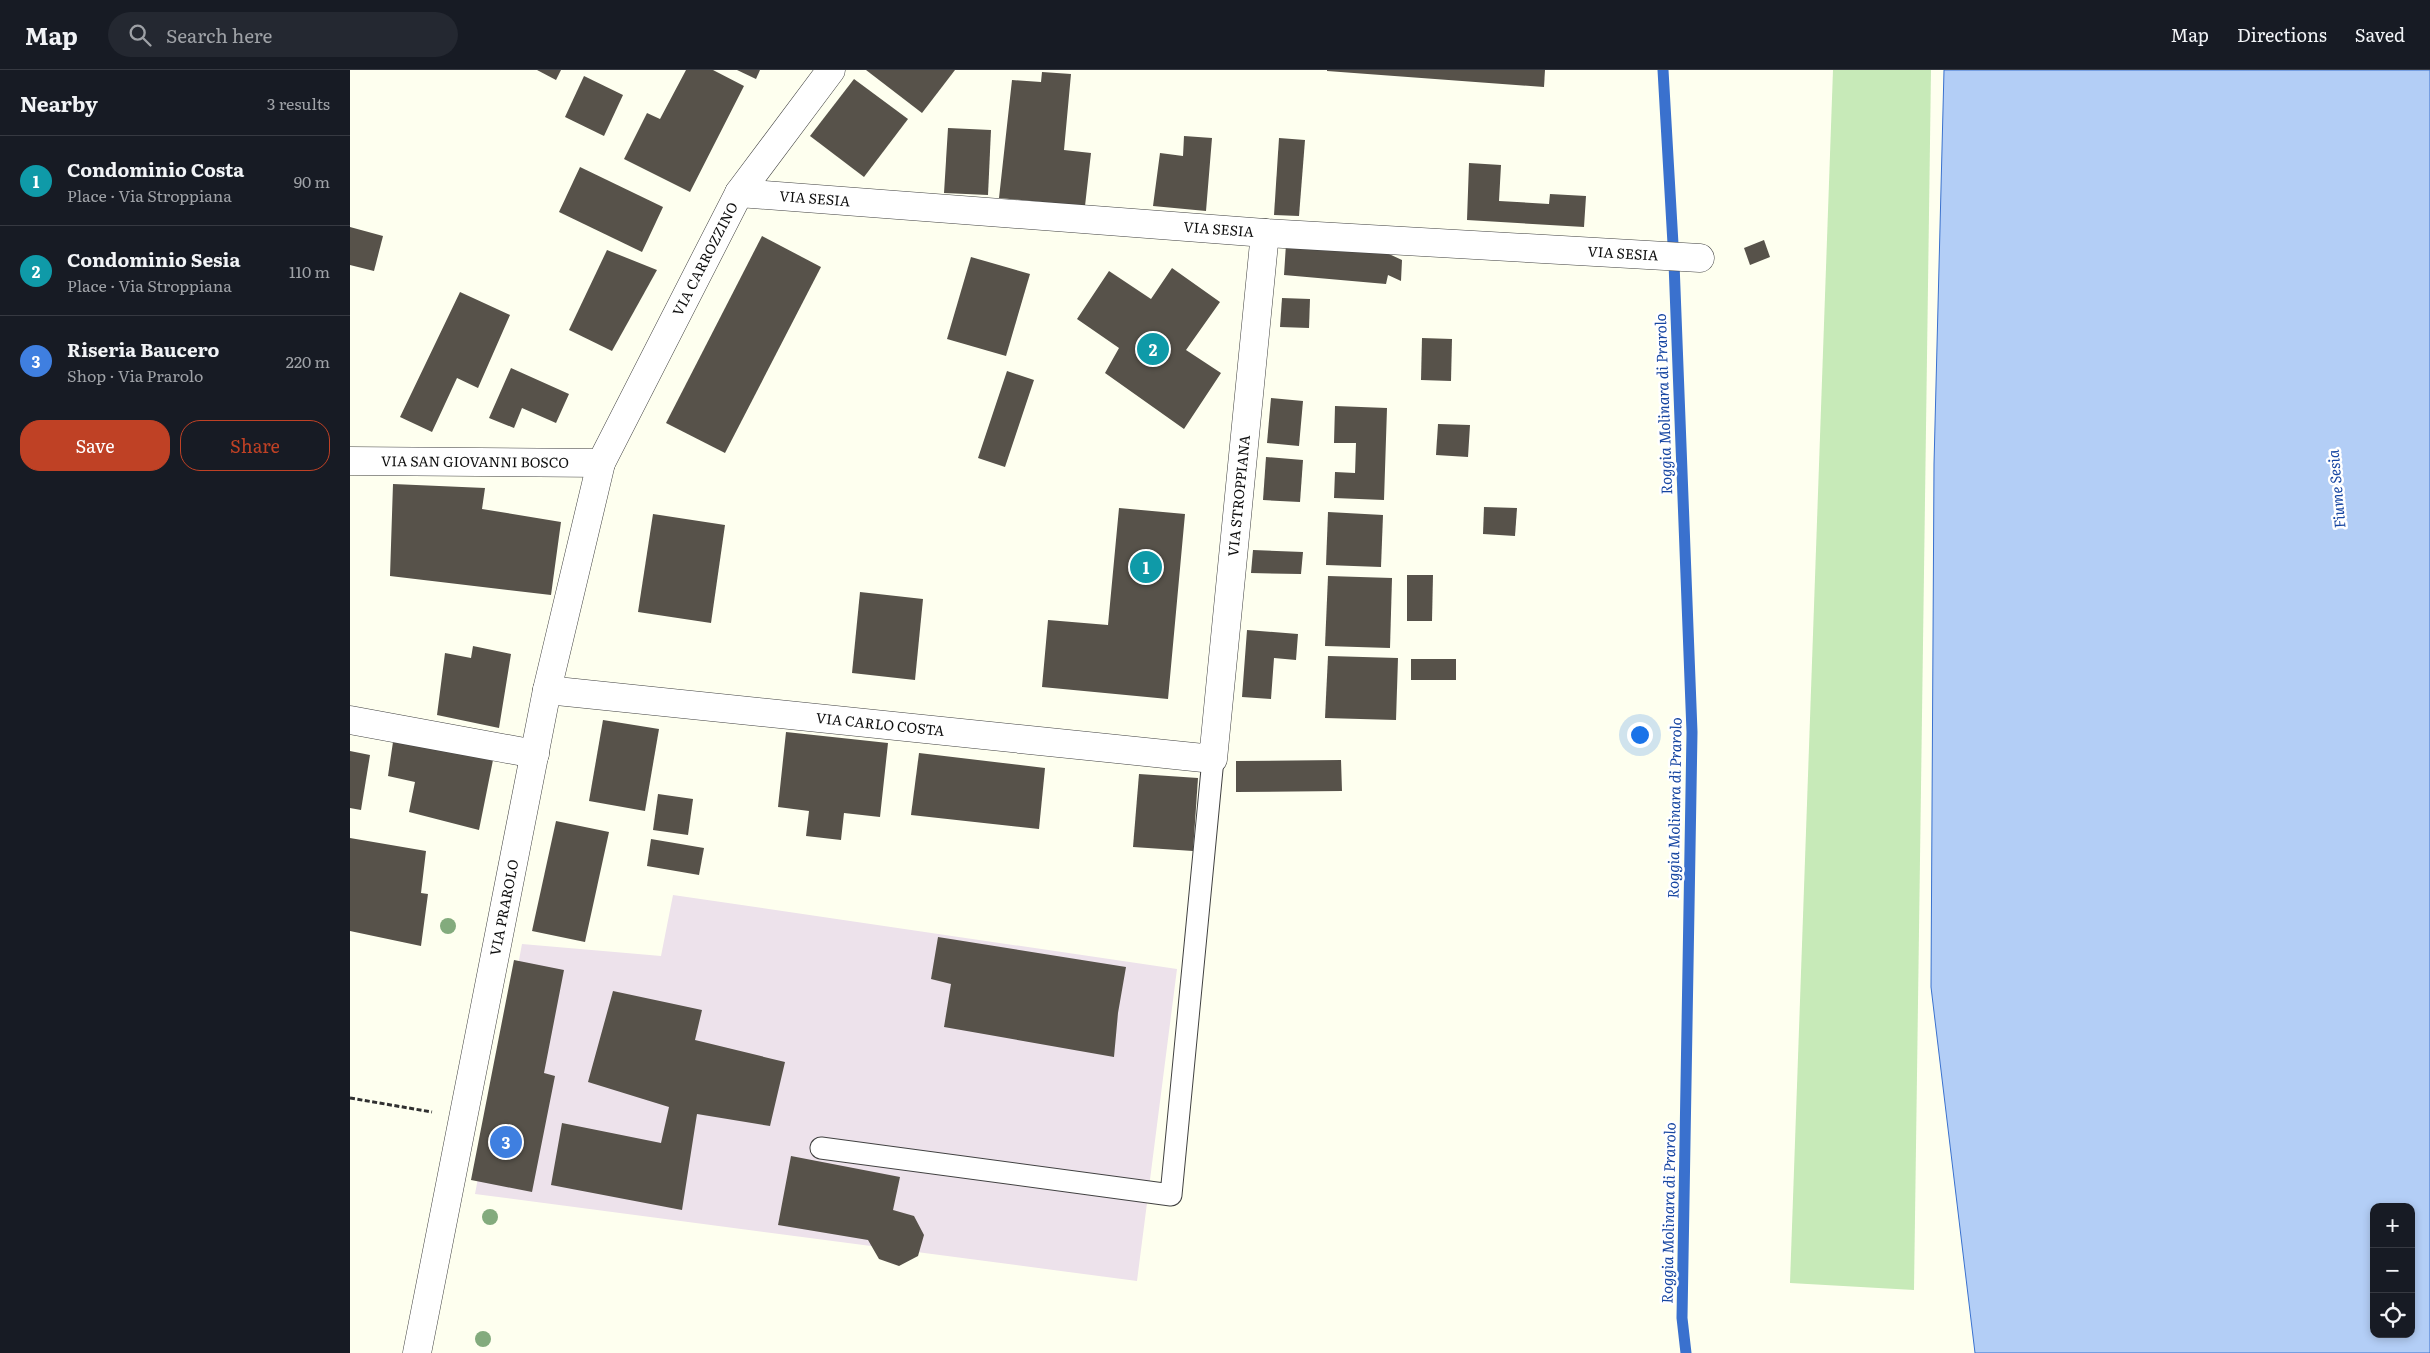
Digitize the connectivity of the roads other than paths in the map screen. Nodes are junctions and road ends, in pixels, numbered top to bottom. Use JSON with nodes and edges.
{"nodes":[{"id":1,"x":831,"y":70,"type":"edge"},
{"id":2,"x":739,"y":193,"type":"junction"},
{"id":3,"x":1265,"y":233,"type":"junction"},
{"id":4,"x":1700,"y":258,"type":"dead end"},
{"id":5,"x":350,"y":461,"type":"edge"},
{"id":6,"x":601,"y":463,"type":"junction"},
{"id":7,"x":547,"y":690,"type":"junction"},
{"id":8,"x":350,"y":720,"type":"edge"},
{"id":9,"x":535,"y":754,"type":"junction"},
{"id":10,"x":1213,"y":759,"type":"junction"},
{"id":11,"x":821,"y":1148,"type":"dead end"},
{"id":12,"x":417,"y":1353,"type":"edge"}],
"edges":[{"from":1,"to":2,"type":"street","name":"VIA CARROZZINO"},
{"from":2,"to":3,"type":"street","name":"VIA SESIA"},
{"from":2,"to":6,"type":"street","name":"VIA CARROZZINO"},
{"from":3,"to":4,"type":"street","name":"VIA SESIA"},
{"from":3,"to":10,"type":"street","name":"VIA STROPPIANA"},
{"from":5,"to":6,"type":"street","name":"VIA SAN GIOVANNI BOSCO"},
{"from":6,"to":7,"type":"street","name":"VIA PRAROLO"},
{"from":7,"to":9,"type":"street","name":"VIA PRAROLO"},
{"from":7,"to":10,"type":"street","name":"VIA CARLO COSTA"},
{"from":8,"to":9,"type":"street"},
{"from":9,"to":12,"type":"street","name":"VIA PRAROLO"},
{"from":10,"to":11,"type":"lane"}]}
